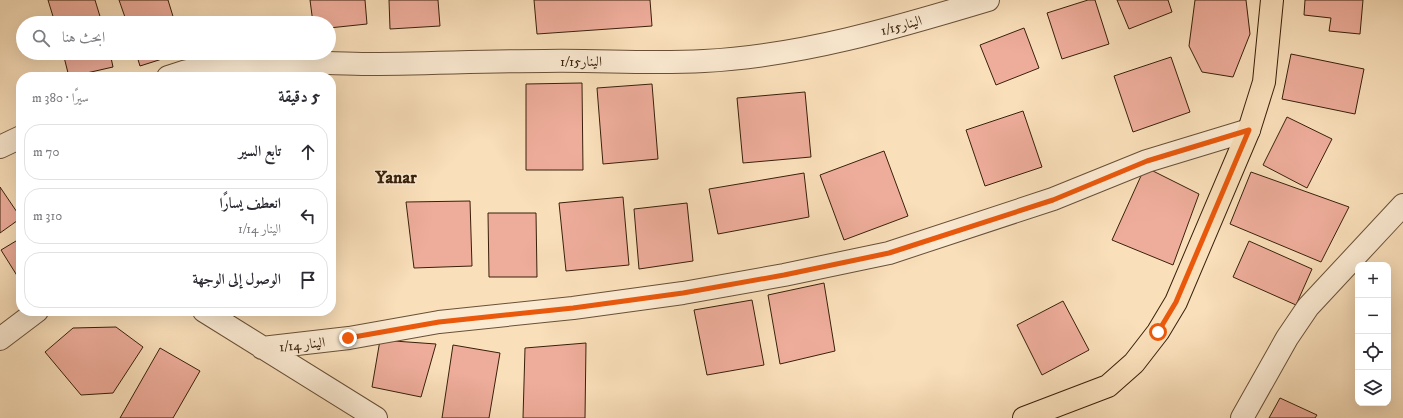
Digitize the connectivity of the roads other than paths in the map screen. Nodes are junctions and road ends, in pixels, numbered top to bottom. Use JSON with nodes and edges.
{"nodes":[{"id":1,"x":988,"y":0,"type":"edge"},
{"id":2,"x":1272,"y":0,"type":"edge"},
{"id":3,"x":186,"y":72,"type":"edge"},
{"id":4,"x":1249,"y":130,"type":"junction"},
{"id":5,"x":16,"y":139,"type":"edge"},
{"id":6,"x":0,"y":147,"type":"edge"},
{"id":7,"x":1403,"y":205,"type":"edge"},
{"id":8,"x":31,"y":316,"type":"edge"},
{"id":9,"x":212,"y":316,"type":"edge"},
{"id":10,"x":0,"y":339,"type":"edge"},
{"id":11,"x":262,"y":348,"type":"junction"},
{"id":12,"x":376,"y":418,"type":"edge"},
{"id":13,"x":1024,"y":418,"type":"edge"},
{"id":14,"x":1242,"y":418,"type":"edge"}],
"edges":[{"from":1,"to":3,"type":"street","name":"الينار1/15"},
{"from":2,"to":4,"type":"main road"},
{"from":4,"to":11,"type":"street","name":"الينار 1/14"},
{"from":4,"to":13,"type":"main road"},
{"from":5,"to":6,"type":"street"},
{"from":7,"to":14,"type":"street"},
{"from":8,"to":10,"type":"street"},
{"from":9,"to":11,"type":"street"},
{"from":11,"to":12,"type":"street"}]}
